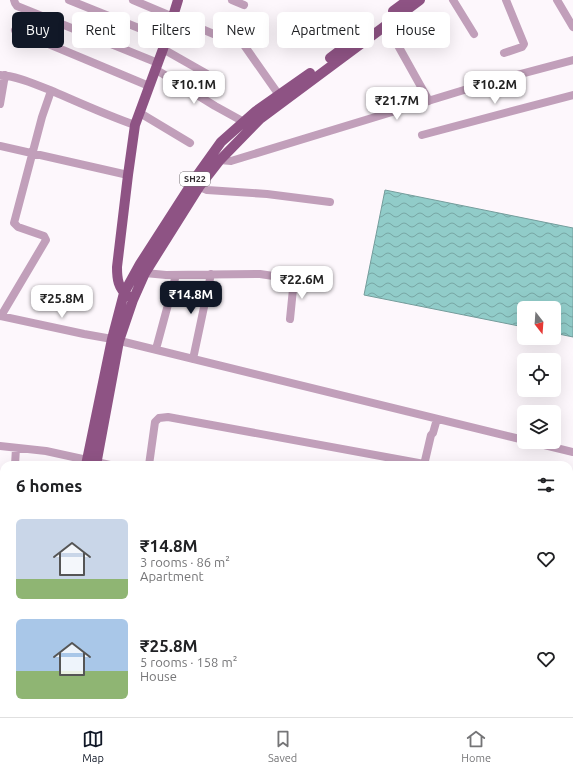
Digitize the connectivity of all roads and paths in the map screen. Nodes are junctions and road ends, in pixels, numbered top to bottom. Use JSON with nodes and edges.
{"nodes":[{"id":1,"x":14,"y":0,"type":"edge"},
{"id":2,"x":69,"y":0,"type":"edge"},
{"id":3,"x":133,"y":0,"type":"edge"},
{"id":4,"x":178,"y":0,"type":"edge"},
{"id":5,"x":232,"y":0,"type":"edge"},
{"id":6,"x":408,"y":0,"type":"edge"},
{"id":7,"x":420,"y":0,"type":"edge"},
{"id":8,"x":453,"y":0,"type":"edge"},
{"id":9,"x":506,"y":0,"type":"edge"},
{"id":10,"x":557,"y":0,"type":"edge"},
{"id":11,"x":82,"y":2,"type":"edge"},
{"id":12,"x":244,"y":5,"type":"dead end"},
{"id":13,"x":163,"y":12,"type":"edge"},
{"id":14,"x":174,"y":12,"type":"edge"},
{"id":15,"x":403,"y":12,"type":"edge"},
{"id":16,"x":374,"y":28,"type":"edge"},
{"id":17,"x":573,"y":28,"type":"edge"},
{"id":18,"x":138,"y":31,"type":"edge"},
{"id":19,"x":474,"y":34,"type":"dead end"},
{"id":20,"x":59,"y":48,"type":"edge"},
{"id":21,"x":163,"y":48,"type":"edge"},
{"id":22,"x":170,"y":48,"type":"edge"},
{"id":23,"x":246,"y":48,"type":"edge"},
{"id":24,"x":348,"y":48,"type":"edge"},
{"id":25,"x":349,"y":48,"type":"edge"},
{"id":26,"x":399,"y":48,"type":"edge"},
{"id":27,"x":504,"y":53,"type":"dead end"},
{"id":28,"x":573,"y":60,"type":"edge"},
{"id":29,"x":157,"y":66,"type":"junction"},
{"id":30,"x":207,"y":74,"type":"dead end"},
{"id":31,"x":2,"y":75,"type":"edge"},
{"id":32,"x":150,"y":86,"type":"junction"},
{"id":33,"x":51,"y":91,"type":"junction"},
{"id":34,"x":278,"y":95,"type":"junction"},
{"id":35,"x":573,"y":95,"type":"edge"},
{"id":36,"x":429,"y":101,"type":"junction"},
{"id":37,"x":0,"y":104,"type":"edge"},
{"id":38,"x":140,"y":113,"type":"junction"},
{"id":39,"x":244,"y":122,"type":"junction"},
{"id":40,"x":135,"y":126,"type":"junction"},
{"id":41,"x":422,"y":135,"type":"dead end"},
{"id":42,"x":190,"y":143,"type":"dead end"},
{"id":43,"x":0,"y":146,"type":"edge"},
{"id":44,"x":33,"y":153,"type":"junction"},
{"id":45,"x":220,"y":160,"type":"junction"},
{"id":46,"x":128,"y":175,"type":"junction"},
{"id":47,"x":196,"y":185,"type":"junction"},
{"id":48,"x":330,"y":202,"type":"dead end"},
{"id":49,"x":145,"y":273,"type":"junction"},
{"id":50,"x":211,"y":274,"type":"junction"},
{"id":51,"x":176,"y":275,"type":"junction"},
{"id":52,"x":294,"y":279,"type":"junction"},
{"id":53,"x":313,"y":282,"type":"dead end"},
{"id":54,"x":124,"y":293,"type":"junction"},
{"id":55,"x":133,"y":300,"type":"junction"},
{"id":56,"x":1,"y":316,"type":"edge"},
{"id":57,"x":290,"y":319,"type":"dead end"},
{"id":58,"x":116,"y":340,"type":"junction"},
{"id":59,"x":156,"y":349,"type":"junction"},
{"id":60,"x":193,"y":359,"type":"junction"},
{"id":61,"x":435,"y":418,"type":"junction"},
{"id":62,"x":517,"y":438,"type":"edge"},
{"id":63,"x":0,"y":446,"type":"edge"},
{"id":64,"x":16,"y":448,"type":"junction"},
{"id":65,"x":561,"y":449,"type":"edge"},
{"id":66,"x":573,"y":452,"type":"edge"},
{"id":67,"x":15,"y":461,"type":"edge"},
{"id":68,"x":84,"y":461,"type":"edge"},
{"id":69,"x":91,"y":461,"type":"edge"},
{"id":70,"x":150,"y":461,"type":"edge"},
{"id":71,"x":403,"y":461,"type":"edge"},
{"id":72,"x":425,"y":461,"type":"edge"}],
"edges":[{"from":1,"to":29,"type":"street"},
{"from":2,"to":11,"type":"street"},
{"from":3,"to":13,"type":"street"},
{"from":4,"to":14,"type":"main road"},
{"from":5,"to":12,"type":"street"},
{"from":6,"to":16,"type":"main road","number":"SH22"},
{"from":7,"to":15,"type":"main road","number":"SH22"},
{"from":8,"to":19,"type":"street"},
{"from":9,"to":27,"type":"street"},
{"from":10,"to":17,"type":"street"},
{"from":11,"to":18,"type":"street"},
{"from":20,"to":32,"type":"street"},
{"from":21,"to":29,"type":"main road"},
{"from":22,"to":30,"type":"street"},
{"from":23,"to":34,"type":"street"},
{"from":24,"to":34,"type":"main road","number":"SH22"},
{"from":25,"to":45,"type":"main road","number":"SH22"},
{"from":26,"to":36,"type":"street"},
{"from":28,"to":36,"type":"street"},
{"from":29,"to":32,"type":"main road"},
{"from":29,"to":39,"type":"street"},
{"from":31,"to":33,"type":"street"},
{"from":31,"to":37,"type":"street"},
{"from":32,"to":38,"type":"main road"},
{"from":33,"to":40,"type":"street"},
{"from":33,"to":44,"type":"street"},
{"from":34,"to":39,"type":"main road","number":"SH22"},
{"from":35,"to":41,"type":"street"},
{"from":36,"to":45,"type":"street"},
{"from":38,"to":40,"type":"main road"},
{"from":38,"to":42,"type":"street"},
{"from":39,"to":47,"type":"main road","number":"SH22"},
{"from":40,"to":46,"type":"main road"},
{"from":43,"to":44,"type":"street"},
{"from":44,"to":46,"type":"street"},
{"from":44,"to":56,"type":"street"},
{"from":45,"to":47,"type":"main road","number":"SH22"},
{"from":46,"to":54,"type":"main road"},
{"from":47,"to":48,"type":"street"},
{"from":47,"to":49,"type":"main road","number":"SH22"},
{"from":47,"to":54,"type":"main road","number":"SH22"},
{"from":49,"to":51,"type":"street"},
{"from":49,"to":55,"type":"main road","number":"SH22"},
{"from":50,"to":51,"type":"street"},
{"from":50,"to":52,"type":"street"},
{"from":50,"to":60,"type":"street"},
{"from":51,"to":59,"type":"street"},
{"from":52,"to":53,"type":"street"},
{"from":52,"to":57,"type":"street"},
{"from":54,"to":55,"type":"main road"},
{"from":54,"to":58,"type":"main road","number":"SH22"},
{"from":55,"to":58,"type":"main road","number":"SH22"},
{"from":56,"to":58,"type":"street"},
{"from":58,"to":59,"type":"street"},
{"from":58,"to":69,"type":"main road","number":"SH22"},
{"from":59,"to":60,"type":"street"},
{"from":60,"to":61,"type":"street"},
{"from":61,"to":62,"type":"street"},
{"from":61,"to":72,"type":"street"},
{"from":63,"to":64,"type":"street"},
{"from":64,"to":67,"type":"street"},
{"from":64,"to":68,"type":"street"},
{"from":65,"to":66,"type":"street"},
{"from":70,"to":71,"type":"street"}]}
